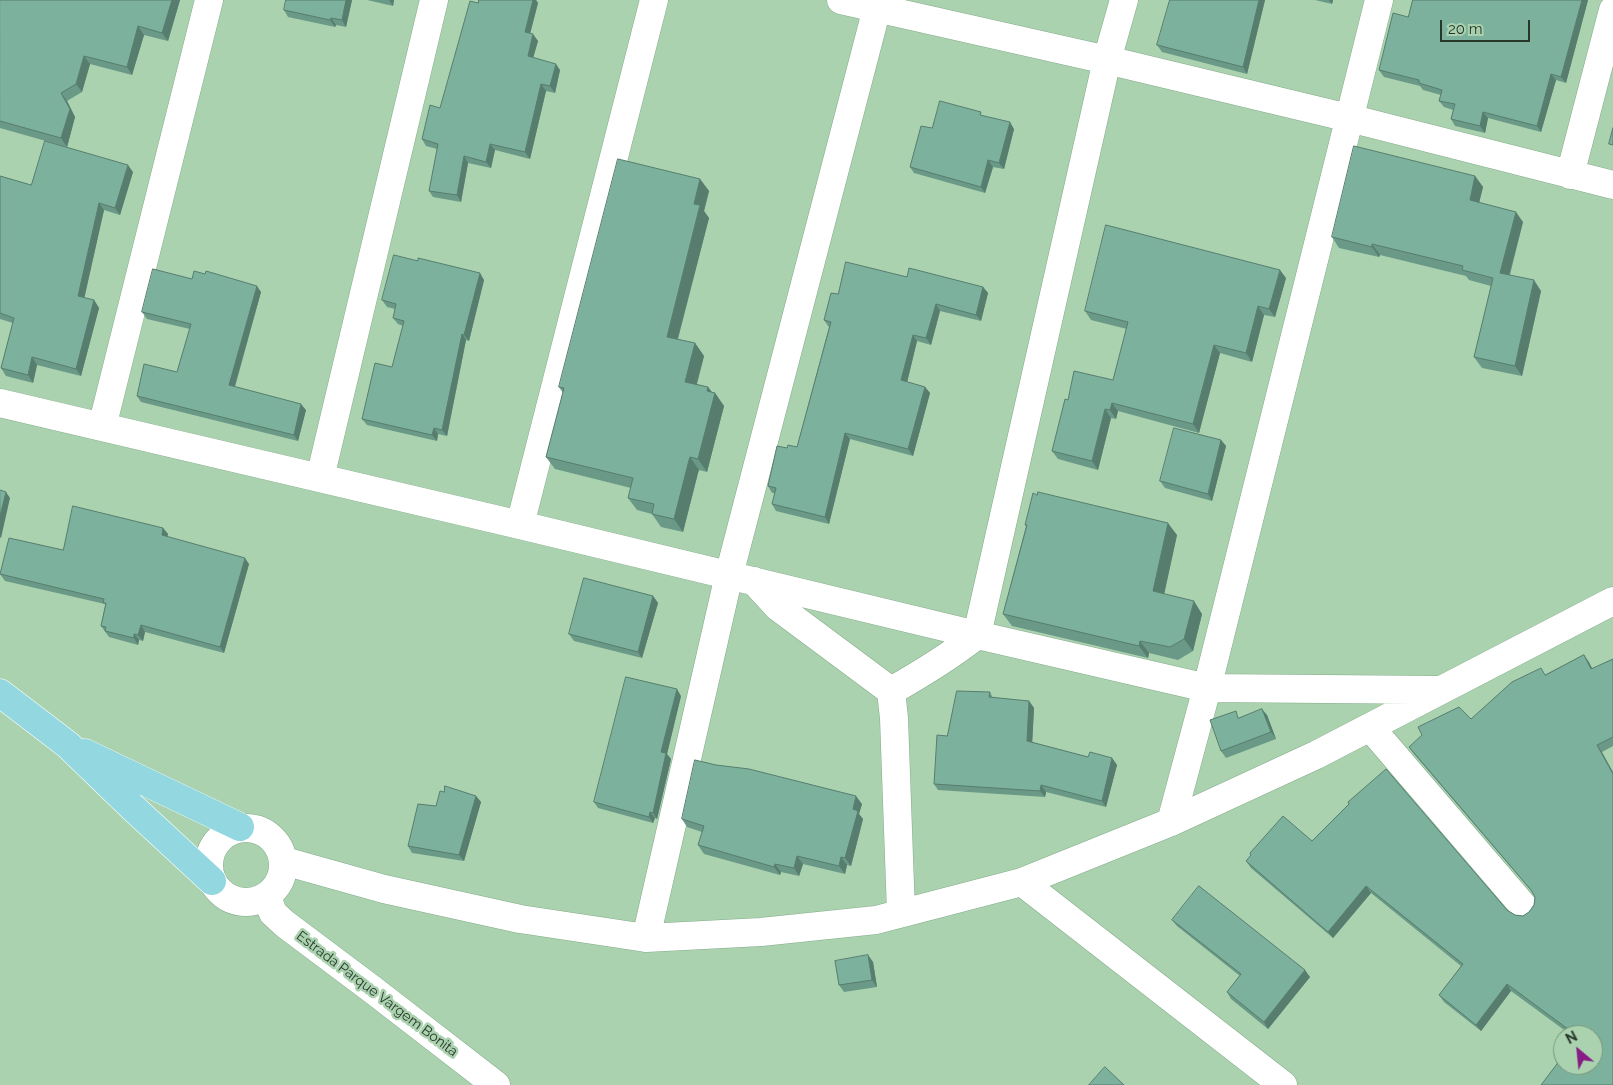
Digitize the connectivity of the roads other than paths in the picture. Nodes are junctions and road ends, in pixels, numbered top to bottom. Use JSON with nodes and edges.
{"nodes":[{"id":1,"x":209,"y":0,"type":"edge"},
{"id":2,"x":434,"y":0,"type":"edge"},
{"id":3,"x":654,"y":0,"type":"edge"},
{"id":4,"x":841,"y":0,"type":"edge"},
{"id":5,"x":1124,"y":0,"type":"edge"},
{"id":6,"x":1379,"y":0,"type":"edge"},
{"id":7,"x":877,"y":8,"type":"junction"},
{"id":8,"x":1613,"y":10,"type":"edge"},
{"id":9,"x":1107,"y":60,"type":"junction"},
{"id":10,"x":1350,"y":118,"type":"junction"},
{"id":11,"x":1570,"y":175,"type":"junction"},
{"id":12,"x":1613,"y":185,"type":"edge"},
{"id":13,"x":0,"y":402,"type":"edge"},
{"id":14,"x":102,"y":426,"type":"junction"},
{"id":15,"x":320,"y":478,"type":"junction"},
{"id":16,"x":520,"y":525,"type":"junction"},
{"id":17,"x":741,"y":578,"type":"junction"},
{"id":18,"x":1606,"y":613,"type":"edge"},
{"id":19,"x":977,"y":635,"type":"junction"},
{"id":20,"x":1207,"y":688,"type":"junction"},
{"id":21,"x":1442,"y":690,"type":"junction"},
{"id":22,"x":891,"y":691,"type":"junction"},
{"id":23,"x":0,"y":693,"type":"edge"},
{"id":24,"x":1370,"y":727,"type":"junction"},
{"id":25,"x":68,"y":745,"type":"junction"},
{"id":26,"x":1171,"y":822,"type":"junction"},
{"id":27,"x":240,"y":827,"type":"junction"},
{"id":28,"x":284,"y":861,"type":"junction"},
{"id":29,"x":212,"y":881,"type":"junction"},
{"id":30,"x":1022,"y":882,"type":"junction"},
{"id":31,"x":267,"y":896,"type":"junction"},
{"id":32,"x":1524,"y":907,"type":"dead end"},
{"id":33,"x":901,"y":913,"type":"junction"},
{"id":34,"x":646,"y":938,"type":"junction"},
{"id":35,"x":496,"y":1085,"type":"edge"},
{"id":36,"x":1283,"y":1085,"type":"edge"}],
"edges":[{"from":1,"to":14,"type":"street"},
{"from":2,"to":15,"type":"street"},
{"from":3,"to":16,"type":"street"},
{"from":4,"to":7,"type":"street"},
{"from":5,"to":9,"type":"street"},
{"from":6,"to":10,"type":"street"},
{"from":7,"to":9,"type":"street"},
{"from":7,"to":17,"type":"street"},
{"from":8,"to":11,"type":"street"},
{"from":9,"to":10,"type":"street"},
{"from":9,"to":19,"type":"street"},
{"from":10,"to":11,"type":"street"},
{"from":10,"to":20,"type":"street"},
{"from":11,"to":12,"type":"street"},
{"from":13,"to":14,"type":"street"},
{"from":14,"to":15,"type":"street"},
{"from":15,"to":16,"type":"street"},
{"from":16,"to":17,"type":"street"},
{"from":17,"to":19,"type":"street"},
{"from":17,"to":22,"type":"street"},
{"from":17,"to":34,"type":"street"},
{"from":18,"to":21,"type":"street"},
{"from":19,"to":20,"type":"street"},
{"from":19,"to":22,"type":"street"},
{"from":20,"to":21,"type":"street"},
{"from":20,"to":26,"type":"street"},
{"from":21,"to":24,"type":"street"},
{"from":22,"to":33,"type":"street"},
{"from":23,"to":25,"type":"main road"},
{"from":24,"to":26,"type":"street"},
{"from":24,"to":32,"type":"street"},
{"from":25,"to":27,"type":"main road"},
{"from":25,"to":29,"type":"main road"},
{"from":26,"to":30,"type":"street"},
{"from":27,"to":28,"type":"street"},
{"from":27,"to":29,"type":"street"},
{"from":28,"to":31,"type":"street"},
{"from":28,"to":34,"type":"street"},
{"from":29,"to":31,"type":"street"},
{"from":30,"to":33,"type":"street"},
{"from":30,"to":36,"type":"street"},
{"from":31,"to":35,"type":"street","name":"Estrada Parque Vargem Bonita"},
{"from":33,"to":34,"type":"street"}]}
